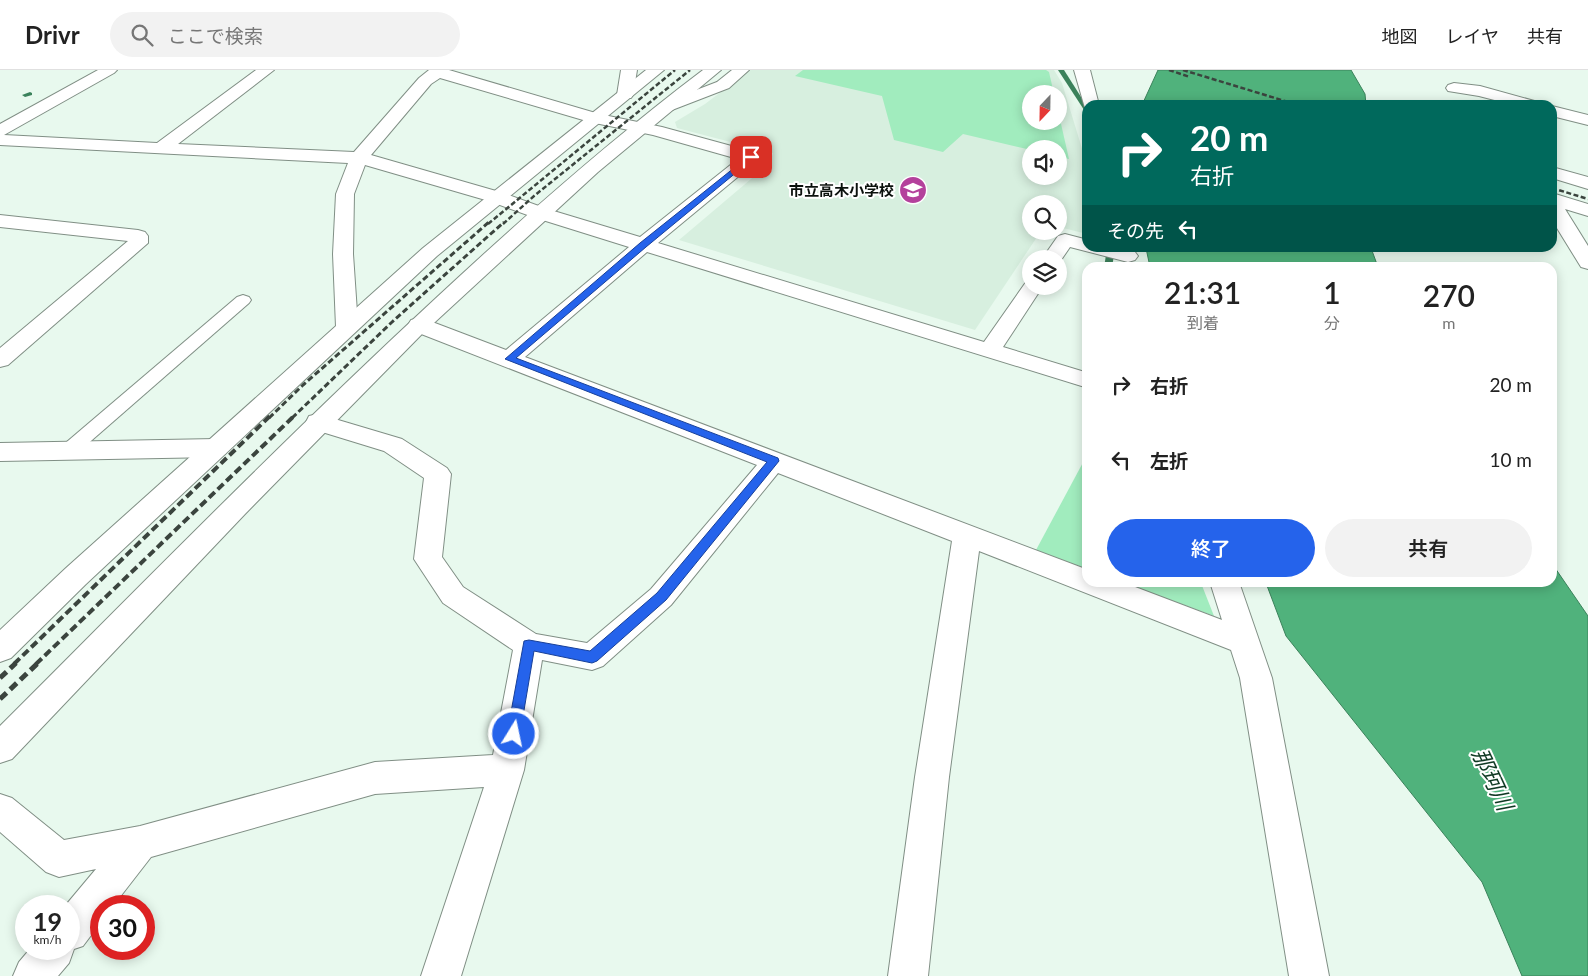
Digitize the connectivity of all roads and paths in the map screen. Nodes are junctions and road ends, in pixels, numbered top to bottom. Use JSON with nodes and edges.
{"nodes":[{"id":1,"x":110,"y":70,"type":"edge"},
{"id":2,"x":266,"y":70,"type":"edge"},
{"id":3,"x":629,"y":70,"type":"edge"},
{"id":4,"x":656,"y":70,"type":"edge"},
{"id":5,"x":713,"y":70,"type":"edge"},
{"id":6,"x":741,"y":70,"type":"edge"},
{"id":7,"x":1082,"y":70,"type":"edge"},
{"id":8,"x":439,"y":71,"type":"edge"},
{"id":9,"x":625,"y":95,"type":"junction"},
{"id":10,"x":1090,"y":100,"type":"edge"},
{"id":11,"x":1465,"y":100,"type":"edge"},
{"id":12,"x":1513,"y":100,"type":"edge"},
{"id":13,"x":666,"y":107,"type":"junction"},
{"id":14,"x":1557,"y":111,"type":"edge"},
{"id":15,"x":596,"y":118,"type":"junction"},
{"id":16,"x":1588,"y":120,"type":"edge"},
{"id":17,"x":640,"y":128,"type":"junction"},
{"id":18,"x":0,"y":131,"type":"edge"},
{"id":19,"x":0,"y":140,"type":"edge"},
{"id":20,"x":161,"y":148,"type":"junction"},
{"id":21,"x":359,"y":158,"type":"junction"},
{"id":22,"x":1557,"y":174,"type":"edge"},
{"id":23,"x":1588,"y":183,"type":"edge"},
{"id":24,"x":496,"y":197,"type":"junction"},
{"id":25,"x":1557,"y":201,"type":"edge"},
{"id":26,"x":1588,"y":210,"type":"edge"},
{"id":27,"x":1557,"y":211,"type":"edge"},
{"id":28,"x":540,"y":213,"type":"junction"},
{"id":29,"x":0,"y":221,"type":"edge"},
{"id":30,"x":1082,"y":244,"type":"edge"},
{"id":31,"x":643,"y":245,"type":"junction"},
{"id":32,"x":1058,"y":250,"type":"edge"},
{"id":33,"x":1109,"y":252,"type":"edge"},
{"id":34,"x":1128,"y":257,"type":"edge"},
{"id":35,"x":1588,"y":263,"type":"edge"},
{"id":36,"x":1027,"y":295,"type":"edge"},
{"id":37,"x":243,"y":300,"type":"dead end"},
{"id":38,"x":420,"y":324,"type":"junction"},
{"id":39,"x":347,"y":327,"type":"junction"},
{"id":40,"x":989,"y":351,"type":"junction"},
{"id":41,"x":509,"y":359,"type":"junction"},
{"id":42,"x":0,"y":360,"type":"edge"},
{"id":43,"x":1082,"y":379,"type":"edge"},
{"id":44,"x":318,"y":422,"type":"junction"},
{"id":45,"x":216,"y":448,"type":"junction"},
{"id":46,"x":69,"y":450,"type":"junction"},
{"id":47,"x":0,"y":452,"type":"edge"},
{"id":48,"x":774,"y":461,"type":"junction"},
{"id":49,"x":967,"y":535,"type":"junction"},
{"id":50,"x":1082,"y":579,"type":"edge"},
{"id":51,"x":1102,"y":587,"type":"edge"},
{"id":52,"x":1226,"y":587,"type":"edge"},
{"id":53,"x":1244,"y":642,"type":"junction"},
{"id":54,"x":529,"y":645,"type":"junction"},
{"id":55,"x":0,"y":648,"type":"edge"},
{"id":56,"x":0,"y":748,"type":"edge"},
{"id":57,"x":507,"y":770,"type":"junction"},
{"id":58,"x":0,"y":810,"type":"edge"},
{"id":59,"x":140,"y":843,"type":"junction"},
{"id":60,"x":80,"y":918,"type":"edge"},
{"id":61,"x":46,"y":960,"type":"edge"},
{"id":62,"x":33,"y":976,"type":"edge"},
{"id":63,"x":441,"y":976,"type":"edge"},
{"id":64,"x":908,"y":976,"type":"edge"},
{"id":65,"x":1308,"y":976,"type":"edge"}],
"edges":[{"from":1,"to":18,"type":"street"},
{"from":2,"to":20,"type":"street"},
{"from":3,"to":9,"type":"street"},
{"from":4,"to":9,"type":"street"},
{"from":5,"to":13,"type":"street"},
{"from":6,"to":13,"type":"street"},
{"from":7,"to":10,"type":"street"},
{"from":8,"to":15,"type":"street"},
{"from":8,"to":21,"type":"street"},
{"from":9,"to":15,"type":"street"},
{"from":11,"to":12,"type":"street"},
{"from":13,"to":17,"type":"street"},
{"from":14,"to":16,"type":"street"},
{"from":15,"to":17,"type":"street"},
{"from":15,"to":24,"type":"street"},
{"from":17,"to":28,"type":"street"},
{"from":17,"to":31,"type":"street"},
{"from":19,"to":20,"type":"street"},
{"from":20,"to":21,"type":"street"},
{"from":21,"to":24,"type":"street"},
{"from":21,"to":39,"type":"street"},
{"from":22,"to":23,"type":"street"},
{"from":24,"to":28,"type":"street"},
{"from":24,"to":39,"type":"street"},
{"from":25,"to":26,"type":"street"},
{"from":27,"to":35,"type":"street"},
{"from":28,"to":31,"type":"street"},
{"from":28,"to":38,"type":"street"},
{"from":29,"to":42,"type":"street"},
{"from":30,"to":32,"type":"street"},
{"from":31,"to":40,"type":"street"},
{"from":31,"to":41,"type":"street"},
{"from":33,"to":34,"type":"street"},
{"from":36,"to":40,"type":"street"},
{"from":37,"to":46,"type":"lane"},
{"from":38,"to":41,"type":"street"},
{"from":38,"to":44,"type":"street"},
{"from":39,"to":45,"type":"street"},
{"from":40,"to":43,"type":"street"},
{"from":41,"to":48,"type":"street"},
{"from":44,"to":54,"type":"street"},
{"from":44,"to":56,"type":"street"},
{"from":45,"to":46,"type":"street"},
{"from":45,"to":55,"type":"street"},
{"from":46,"to":47,"type":"street"},
{"from":48,"to":49,"type":"street"},
{"from":48,"to":54,"type":"street"},
{"from":49,"to":50,"type":"street"},
{"from":49,"to":64,"type":"street"},
{"from":51,"to":53,"type":"street"},
{"from":52,"to":53,"type":"street"},
{"from":53,"to":65,"type":"street"},
{"from":54,"to":57,"type":"street"},
{"from":57,"to":59,"type":"street"},
{"from":57,"to":63,"type":"street"},
{"from":58,"to":59,"type":"street"},
{"from":59,"to":60,"type":"street"},
{"from":61,"to":62,"type":"street"}]}
